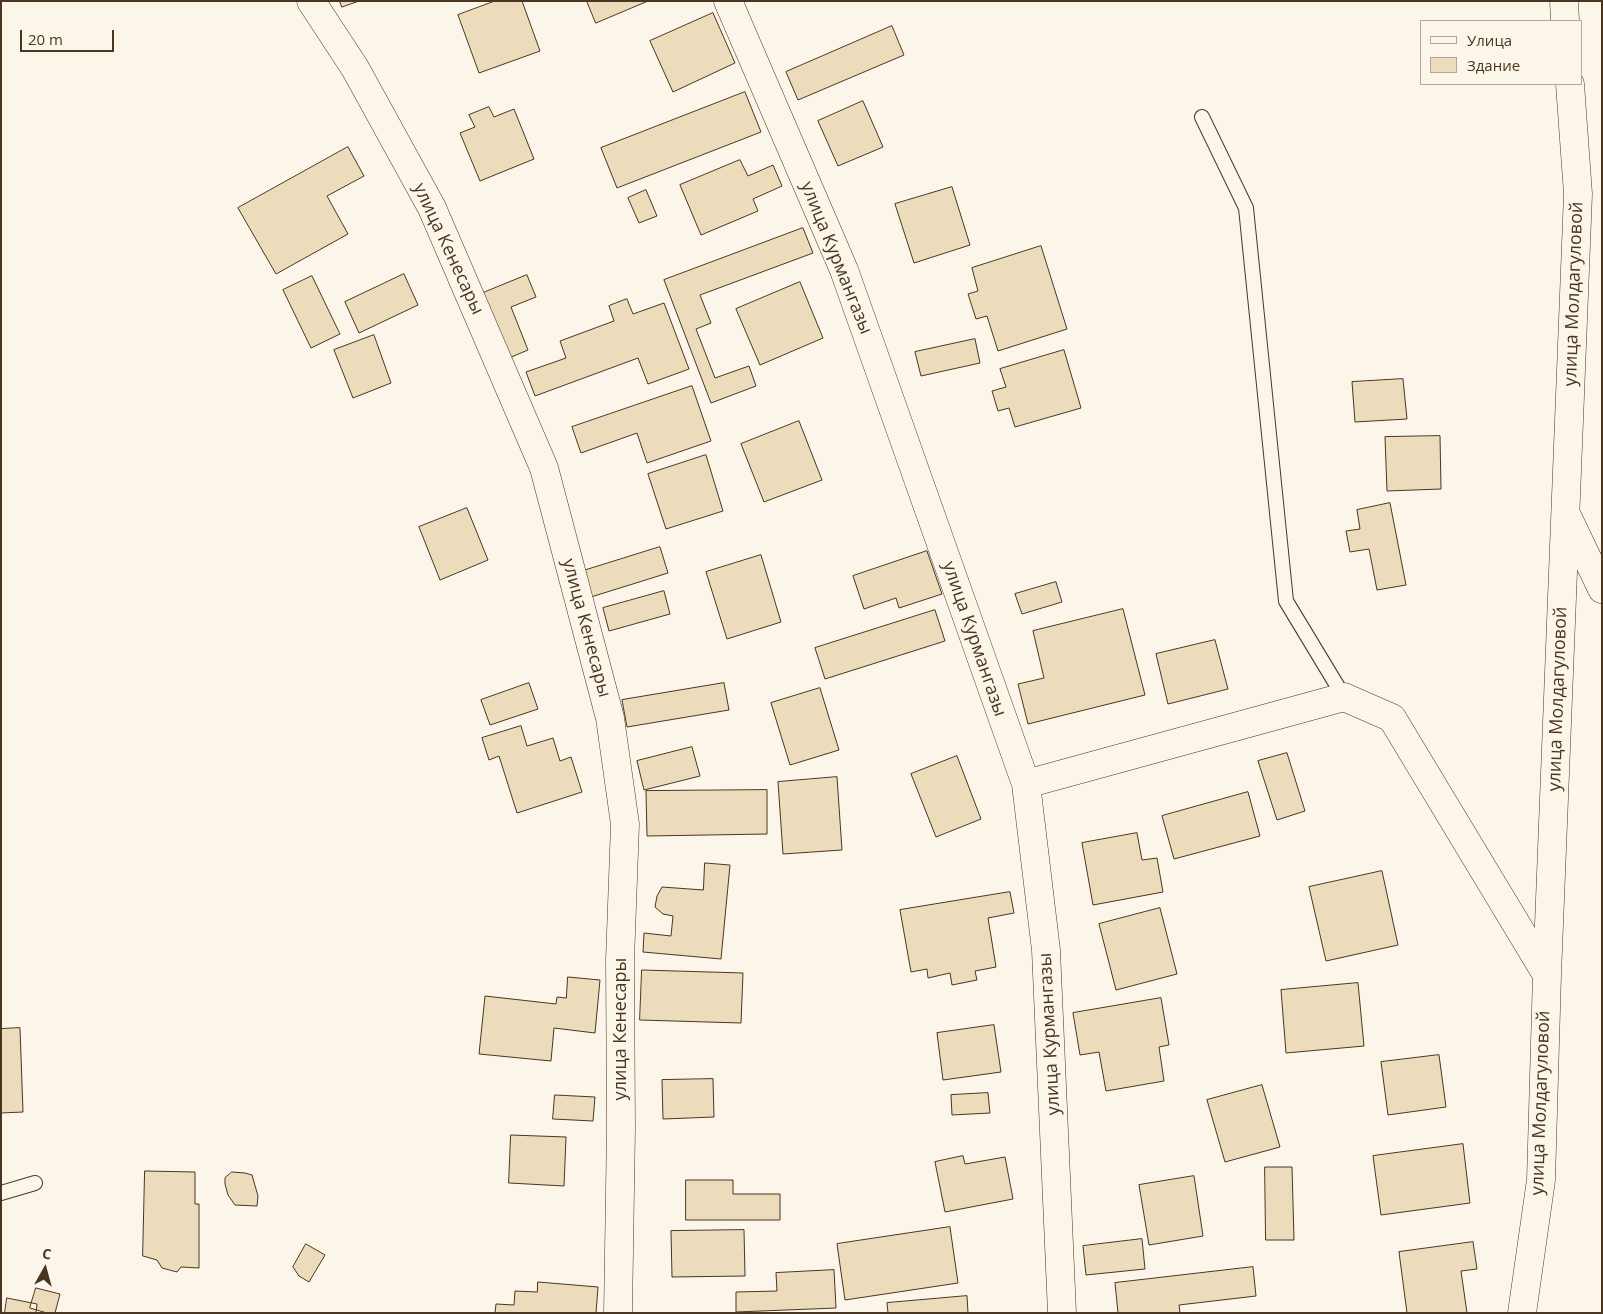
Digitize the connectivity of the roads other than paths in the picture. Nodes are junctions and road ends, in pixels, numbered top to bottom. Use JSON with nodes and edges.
{"nodes":[{"id":1,"x":311,"y":1,"type":"edge"},
{"id":2,"x":728,"y":1,"type":"edge"},
{"id":3,"x":1564,"y":1,"type":"edge"},
{"id":4,"x":1565,"y":20,"type":"edge"},
{"id":5,"x":1570,"y":85,"type":"edge"},
{"id":6,"x":1202,"y":116,"type":"dead end"},
{"id":7,"x":1566,"y":513,"type":"junction"},
{"id":8,"x":1602,"y":589,"type":"edge"},
{"id":9,"x":1344,"y":696,"type":"junction"},
{"id":10,"x":1026,"y":784,"type":"junction"},
{"id":11,"x":1546,"y":976,"type":"junction"},
{"id":12,"x":35,"y":1183,"type":"dead end"},
{"id":13,"x":1,"y":1193,"type":"edge"},
{"id":14,"x":618,"y":1313,"type":"edge"},
{"id":15,"x":1062,"y":1313,"type":"edge"},
{"id":16,"x":1522,"y":1313,"type":"edge"}],
"edges":[{"from":1,"to":14,"type":"street","name":"улица Кенесары"},
{"from":2,"to":10,"type":"street","name":"улица Курмангазы"},
{"from":3,"to":4,"type":"street"},
{"from":5,"to":7,"type":"street","name":"улица Молдагуловой"},
{"from":6,"to":9,"type":"lane"},
{"from":7,"to":8,"type":"street"},
{"from":7,"to":11,"type":"street","name":"улица Молдагуловой"},
{"from":9,"to":10,"type":"street"},
{"from":9,"to":11,"type":"street"},
{"from":10,"to":15,"type":"street","name":"улица Курмангазы"},
{"from":11,"to":16,"type":"street","name":"улица Молдагуловой"},
{"from":12,"to":13,"type":"lane"}]}
